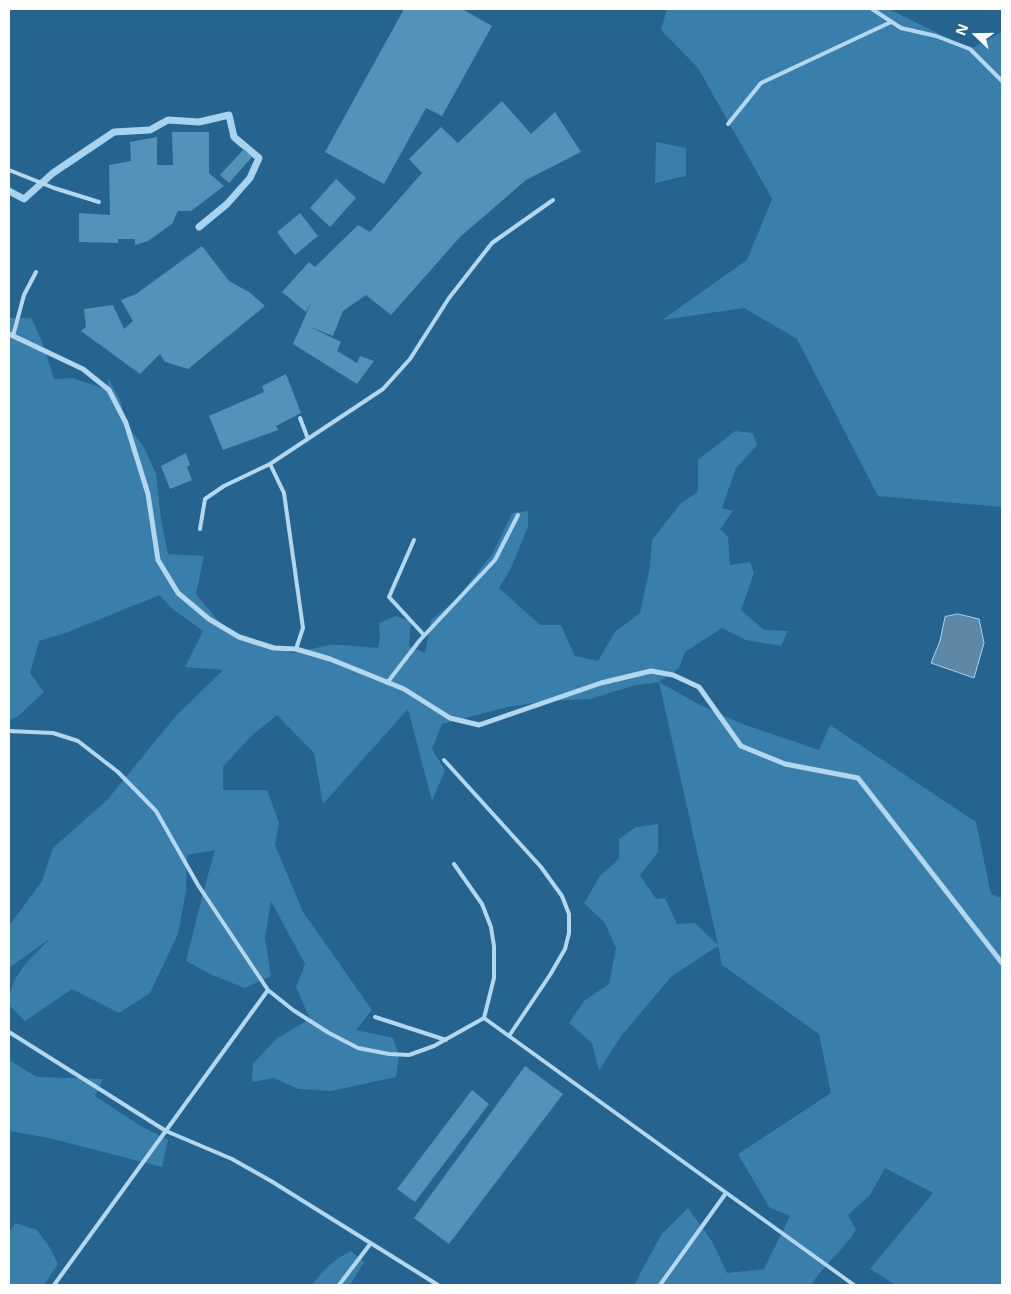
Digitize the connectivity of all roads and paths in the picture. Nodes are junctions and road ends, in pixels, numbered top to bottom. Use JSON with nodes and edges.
{"nodes":[{"id":1,"x":872,"y":9,"type":"edge"},
{"id":2,"x":891,"y":22,"type":"junction"},
{"id":3,"x":1002,"y":81,"type":"edge"},
{"id":4,"x":728,"y":124,"type":"dead end"},
{"id":5,"x":9,"y":170,"type":"edge"},
{"id":6,"x":553,"y":200,"type":"dead end"},
{"id":7,"x":100,"y":202,"type":"dead end"},
{"id":8,"x":36,"y":272,"type":"dead end"},
{"id":9,"x":11,"y":335,"type":"edge"},
{"id":10,"x":300,"y":418,"type":"dead end"},
{"id":11,"x":308,"y":439,"type":"junction"},
{"id":12,"x":270,"y":464,"type":"junction"},
{"id":13,"x":518,"y":515,"type":"dead end"},
{"id":14,"x":200,"y":529,"type":"dead end"},
{"id":15,"x":414,"y":540,"type":"dead end"},
{"id":16,"x":424,"y":635,"type":"junction"},
{"id":17,"x":296,"y":649,"type":"junction"},
{"id":18,"x":387,"y":683,"type":"junction"},
{"id":19,"x":9,"y":731,"type":"edge"},
{"id":20,"x":444,"y":760,"type":"dead end"},
{"id":21,"x":454,"y":864,"type":"dead end"},
{"id":22,"x":1002,"y":963,"type":"edge"},
{"id":23,"x":268,"y":990,"type":"junction"},
{"id":24,"x":375,"y":1017,"type":"dead end"},
{"id":25,"x":484,"y":1018,"type":"junction"},
{"id":26,"x":9,"y":1032,"type":"edge"},
{"id":27,"x":509,"y":1036,"type":"junction"},
{"id":28,"x":446,"y":1040,"type":"junction"},
{"id":29,"x":166,"y":1132,"type":"junction"},
{"id":30,"x":726,"y":1193,"type":"junction"},
{"id":31,"x":371,"y":1243,"type":"junction"},
{"id":32,"x":54,"y":1285,"type":"edge"},
{"id":33,"x":339,"y":1285,"type":"edge"},
{"id":34,"x":438,"y":1285,"type":"edge"},
{"id":35,"x":660,"y":1285,"type":"edge"},
{"id":36,"x":854,"y":1285,"type":"edge"}],
"edges":[{"from":1,"to":2,"type":"lane"},
{"from":2,"to":3,"type":"lane"},
{"from":2,"to":4,"type":"lane"},
{"from":5,"to":7,"type":"lane"},
{"from":6,"to":11,"type":"lane"},
{"from":8,"to":9,"type":"lane"},
{"from":9,"to":17,"type":"street"},
{"from":10,"to":11,"type":"lane"},
{"from":11,"to":12,"type":"lane"},
{"from":12,"to":14,"type":"lane"},
{"from":12,"to":17,"type":"lane"},
{"from":13,"to":16,"type":"lane"},
{"from":15,"to":16,"type":"lane"},
{"from":16,"to":18,"type":"lane"},
{"from":17,"to":18,"type":"street"},
{"from":18,"to":22,"type":"street"},
{"from":19,"to":23,"type":"lane"},
{"from":20,"to":27,"type":"lane"},
{"from":21,"to":25,"type":"lane"},
{"from":23,"to":28,"type":"lane"},
{"from":23,"to":29,"type":"lane"},
{"from":24,"to":28,"type":"lane"},
{"from":25,"to":27,"type":"lane"},
{"from":25,"to":28,"type":"lane"},
{"from":26,"to":29,"type":"lane"},
{"from":27,"to":30,"type":"lane"},
{"from":29,"to":31,"type":"lane"},
{"from":29,"to":32,"type":"lane"},
{"from":30,"to":35,"type":"lane"},
{"from":30,"to":36,"type":"lane"},
{"from":31,"to":33,"type":"lane"},
{"from":31,"to":34,"type":"lane"}]}
